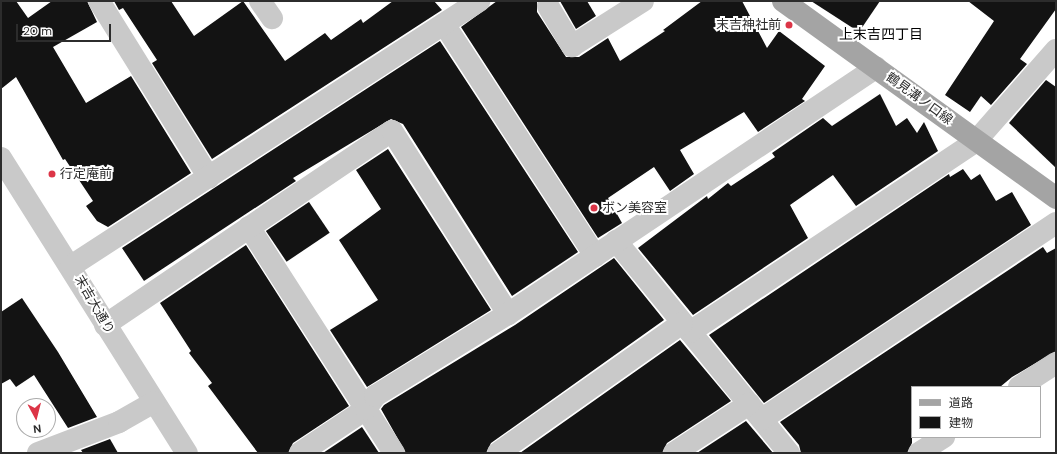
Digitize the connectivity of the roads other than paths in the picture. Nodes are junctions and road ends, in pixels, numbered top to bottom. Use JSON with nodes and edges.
{"nodes":[{"id":1,"x":99,"y":1,"type":"edge"},
{"id":2,"x":479,"y":1,"type":"edge"},
{"id":3,"x":643,"y":1,"type":"edge"},
{"id":4,"x":782,"y":1,"type":"edge"},
{"id":5,"x":548,"y":6,"type":"dead end"},
{"id":6,"x":444,"y":24,"type":"junction"},
{"id":7,"x":1056,"y":50,"type":"edge"},
{"id":8,"x":876,"y":68,"type":"junction"},
{"id":9,"x":976,"y":140,"type":"junction"},
{"id":10,"x":1,"y":158,"type":"edge"},
{"id":11,"x":209,"y":178,"type":"junction"},
{"id":12,"x":1056,"y":198,"type":"edge"},
{"id":13,"x":1056,"y":223,"type":"edge"},
{"id":14,"x":249,"y":227,"type":"junction"},
{"id":15,"x":616,"y":241,"type":"junction"},
{"id":16,"x":594,"y":256,"type":"junction"},
{"id":17,"x":71,"y":266,"type":"junction"},
{"id":18,"x":508,"y":314,"type":"junction"},
{"id":19,"x":105,"y":325,"type":"junction"},
{"id":20,"x":686,"y":327,"type":"junction"},
{"id":21,"x":1056,"y":363,"type":"edge"},
{"id":22,"x":1021,"y":386,"type":"edge"},
{"id":23,"x":154,"y":402,"type":"junction"},
{"id":24,"x":366,"y":409,"type":"junction"},
{"id":25,"x":755,"y":412,"type":"junction"},
{"id":26,"x":942,"y":438,"type":"edge"},
{"id":27,"x":38,"y":453,"type":"edge"},
{"id":28,"x":187,"y":453,"type":"edge"},
{"id":29,"x":300,"y":453,"type":"edge"},
{"id":30,"x":394,"y":453,"type":"edge"},
{"id":31,"x":498,"y":453,"type":"edge"},
{"id":32,"x":674,"y":453,"type":"edge"},
{"id":33,"x":789,"y":453,"type":"edge"},
{"id":34,"x":919,"y":453,"type":"edge"}],
"edges":[{"from":1,"to":11,"type":"street"},
{"from":2,"to":6,"type":"street"},
{"from":3,"to":5,"type":"street"},
{"from":4,"to":8,"type":"main road","name":"鶴見溝ノ口線"},
{"from":6,"to":11,"type":"street"},
{"from":6,"to":16,"type":"street"},
{"from":7,"to":9,"type":"street"},
{"from":8,"to":9,"type":"main road","name":"鶴見溝ノ口線"},
{"from":8,"to":15,"type":"street"},
{"from":9,"to":12,"type":"main road","name":"鶴見溝ノ口線"},
{"from":9,"to":20,"type":"street"},
{"from":10,"to":17,"type":"street","name":"末吉大通り"},
{"from":11,"to":17,"type":"street"},
{"from":13,"to":25,"type":"street"},
{"from":14,"to":18,"type":"street"},
{"from":14,"to":19,"type":"street"},
{"from":14,"to":24,"type":"street"},
{"from":15,"to":16,"type":"street"},
{"from":15,"to":20,"type":"street"},
{"from":16,"to":18,"type":"street"},
{"from":17,"to":19,"type":"street","name":"末吉大通り"},
{"from":18,"to":24,"type":"street"},
{"from":19,"to":23,"type":"street","name":"末吉大通り"},
{"from":20,"to":25,"type":"street"},
{"from":20,"to":31,"type":"street"},
{"from":21,"to":22,"type":"street"},
{"from":23,"to":27,"type":"street"},
{"from":23,"to":28,"type":"street","name":"末吉大通り"},
{"from":24,"to":29,"type":"street"},
{"from":24,"to":30,"type":"street"},
{"from":25,"to":32,"type":"street"},
{"from":25,"to":33,"type":"street"},
{"from":26,"to":34,"type":"street"}]}
